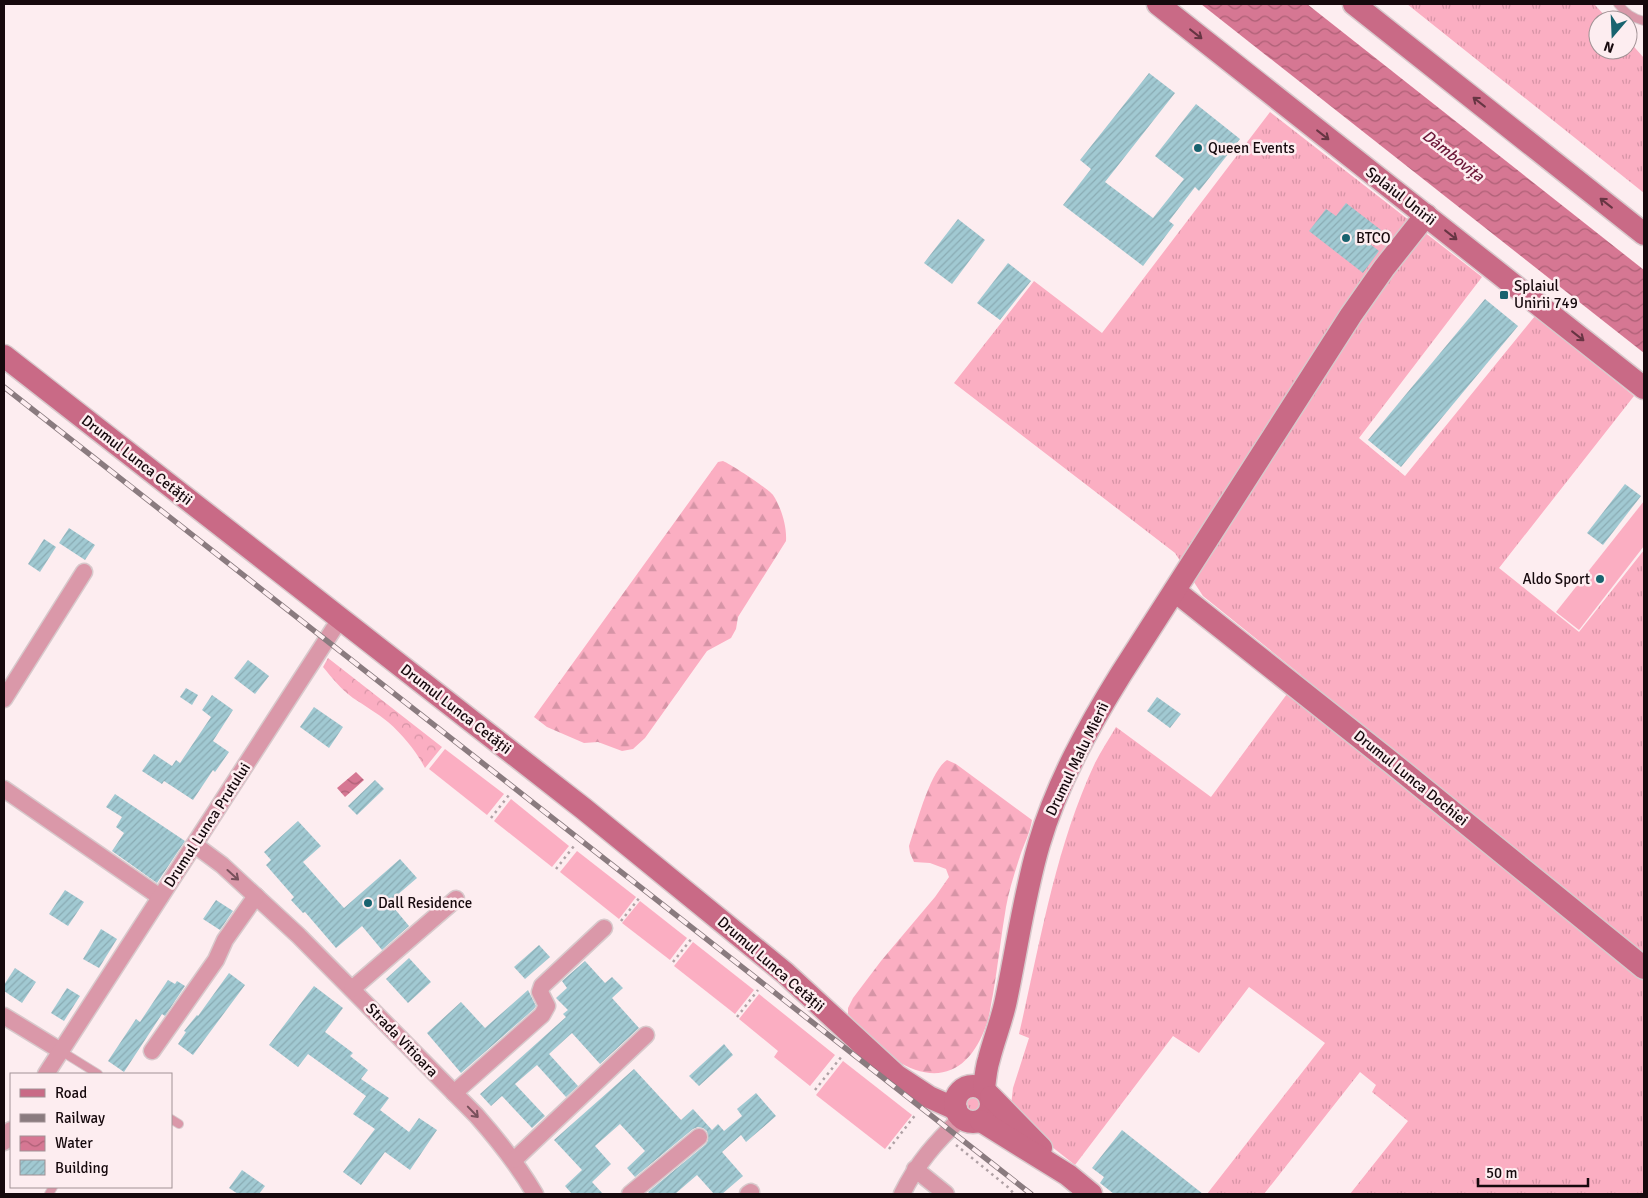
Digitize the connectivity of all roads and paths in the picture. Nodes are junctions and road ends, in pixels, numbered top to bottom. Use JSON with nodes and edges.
{"nodes":[{"id":1,"x":1158,"y":4,"type":"edge"},
{"id":2,"x":1354,"y":4,"type":"edge"},
{"id":3,"x":1618,"y":4,"type":"edge"},
{"id":4,"x":1644,"y":21,"type":"edge"},
{"id":5,"x":1426,"y":215,"type":"junction"},
{"id":6,"x":1644,"y":234,"type":"edge"},
{"id":7,"x":4,"y":356,"type":"edge"},
{"id":8,"x":1644,"y":388,"type":"edge"},
{"id":9,"x":84,"y":572,"type":"dead end"},
{"id":10,"x":1175,"y":591,"type":"junction"},
{"id":11,"x":340,"y":619,"type":"junction"},
{"id":12,"x":4,"y":699,"type":"edge"},
{"id":13,"x":4,"y":788,"type":"edge"},
{"id":14,"x":509,"y":795,"type":"dead end"},
{"id":15,"x":490,"y":818,"type":"dead end"},
{"id":16,"x":194,"y":845,"type":"junction"},
{"id":17,"x":574,"y":846,"type":"dead end"},
{"id":18,"x":556,"y":869,"type":"dead end"},
{"id":19,"x":256,"y":896,"type":"junction"},
{"id":20,"x":160,"y":897,"type":"junction"},
{"id":21,"x":640,"y":897,"type":"dead end"},
{"id":22,"x":456,"y":899,"type":"dead end"},
{"id":23,"x":621,"y":921,"type":"dead end"},
{"id":24,"x":604,"y":928,"type":"dead end"},
{"id":25,"x":692,"y":938,"type":"dead end"},
{"id":26,"x":673,"y":962,"type":"dead end"},
{"id":27,"x":1644,"y":968,"type":"edge"},
{"id":28,"x":352,"y":989,"type":"junction"},
{"id":29,"x":758,"y":990,"type":"dead end"},
{"id":30,"x":4,"y":1016,"type":"edge"},
{"id":31,"x":737,"y":1017,"type":"dead end"},
{"id":32,"x":646,"y":1035,"type":"dead end"},
{"id":33,"x":61,"y":1051,"type":"junction"},
{"id":34,"x":152,"y":1051,"type":"dead end"},
{"id":35,"x":842,"y":1056,"type":"dead end"},
{"id":36,"x":47,"y":1073,"type":"edge"},
{"id":37,"x":96,"y":1073,"type":"edge"},
{"id":38,"x":815,"y":1090,"type":"dead end"},
{"id":39,"x":454,"y":1093,"type":"junction"},
{"id":40,"x":972,"y":1101,"type":"junction"},
{"id":41,"x":916,"y":1114,"type":"dead end"},
{"id":42,"x":172,"y":1120,"type":"edge"},
{"id":43,"x":179,"y":1124,"type":"dead end"},
{"id":44,"x":699,"y":1137,"type":"dead end"},
{"id":45,"x":938,"y":1140,"type":"junction"},
{"id":46,"x":889,"y":1149,"type":"dead end"},
{"id":47,"x":514,"y":1160,"type":"junction"},
{"id":48,"x":916,"y":1169,"type":"junction"},
{"id":49,"x":535,"y":1194,"type":"edge"},
{"id":50,"x":630,"y":1194,"type":"edge"},
{"id":51,"x":902,"y":1194,"type":"edge"},
{"id":52,"x":946,"y":1194,"type":"edge"},
{"id":53,"x":1014,"y":1194,"type":"edge"},
{"id":54,"x":1092,"y":1194,"type":"edge"}],
"edges":[{"from":1,"to":5,"type":"street","name":"Splaiul Unirii","one_way":true},
{"from":6,"to":2,"type":"street","one_way":true},
{"from":3,"to":4,"type":"lane"},
{"from":5,"to":8,"type":"street","name":"Splaiul Unirii","one_way":true},
{"from":5,"to":10,"type":"street","name":"Drumul Malu Mierii"},
{"from":7,"to":11,"type":"street","name":"Drumul Lunca Cetății"},
{"from":9,"to":12,"type":"street"},
{"from":10,"to":27,"type":"street","name":"Drumul Lunca Dochiei"},
{"from":10,"to":40,"type":"street","name":"Drumul Malu Mierii"},
{"from":11,"to":16,"type":"street","name":"Drumul Lunca Prutului"},
{"from":11,"to":40,"type":"street","name":"Drumul Lunca Cetății"},
{"from":13,"to":20,"type":"street","name":"Drumul Lunca Prutului"},
{"from":14,"to":15,"type":"path"},
{"from":16,"to":19,"type":"street","name":"Strada Vitioara","one_way":true},
{"from":16,"to":20,"type":"street","name":"Drumul Lunca Prutului"},
{"from":17,"to":18,"type":"path"},
{"from":19,"to":28,"type":"street","name":"Strada Vitioara"},
{"from":19,"to":34,"type":"street"},
{"from":20,"to":33,"type":"street"},
{"from":21,"to":23,"type":"path"},
{"from":22,"to":28,"type":"street"},
{"from":24,"to":39,"type":"street"},
{"from":25,"to":26,"type":"path"},
{"from":28,"to":39,"type":"street","name":"Strada Vitioara"},
{"from":29,"to":31,"type":"path"},
{"from":30,"to":33,"type":"street"},
{"from":32,"to":47,"type":"street"},
{"from":33,"to":36,"type":"street"},
{"from":33,"to":37,"type":"lane"},
{"from":35,"to":38,"type":"path"},
{"from":39,"to":47,"type":"street","name":"Strada Vitioara","one_way":true},
{"from":40,"to":45,"type":"street"},
{"from":40,"to":54,"type":"street","name":"Drumul Lunca Cetății"},
{"from":41,"to":46,"type":"path"},
{"from":42,"to":43,"type":"lane"},
{"from":44,"to":50,"type":"street"},
{"from":45,"to":48,"type":"street"},
{"from":45,"to":53,"type":"path"},
{"from":47,"to":49,"type":"street","name":"Strada Vitioara"},
{"from":48,"to":51,"type":"street"},
{"from":48,"to":52,"type":"street"}]}
